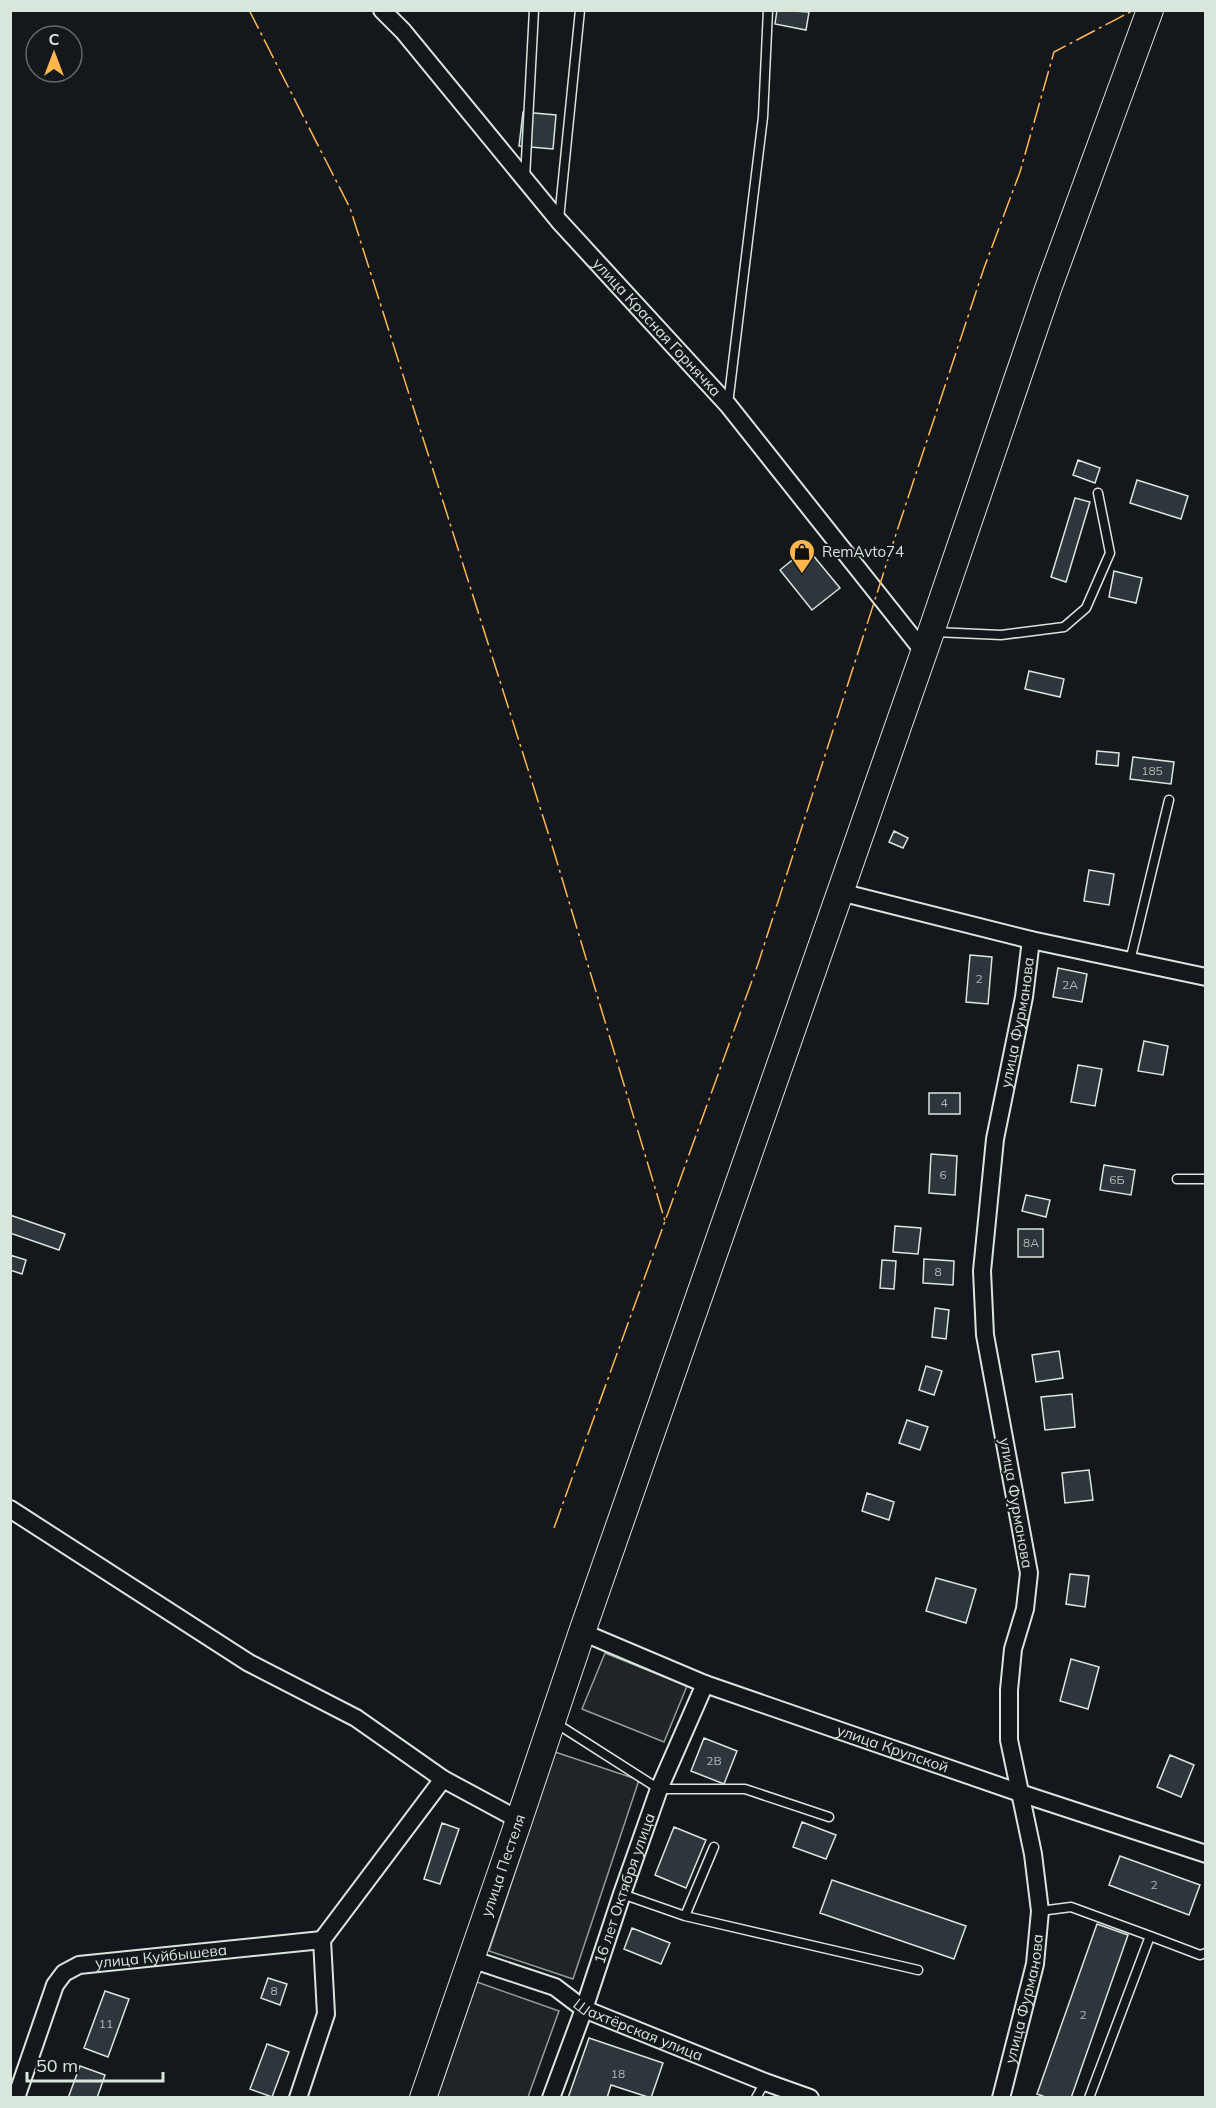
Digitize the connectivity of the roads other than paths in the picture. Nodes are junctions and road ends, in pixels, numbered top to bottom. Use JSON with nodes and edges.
{"nodes":[{"id":1,"x":382,"y":10,"type":"edge"},
{"id":2,"x":534,"y":10,"type":"edge"},
{"id":3,"x":580,"y":10,"type":"edge"},
{"id":4,"x":768,"y":10,"type":"edge"},
{"id":5,"x":1150,"y":10,"type":"edge"},
{"id":6,"x":525,"y":180,"type":"junction"},
{"id":7,"x":559,"y":221,"type":"junction"},
{"id":8,"x":728,"y":405,"type":"junction"},
{"id":9,"x":1098,"y":493,"type":"dead end"},
{"id":10,"x":928,"y":642,"type":"junction"},
{"id":11,"x":1169,"y":800,"type":"dead end"},
{"id":12,"x":840,"y":892,"type":"junction"},
{"id":13,"x":1031,"y":940,"type":"junction"},
{"id":14,"x":1130,"y":961,"type":"junction"},
{"id":15,"x":1206,"y":977,"type":"edge"},
{"id":16,"x":1177,"y":1179,"type":"dead end"},
{"id":17,"x":1206,"y":1179,"type":"edge"},
{"id":18,"x":10,"y":1509,"type":"edge"},
{"id":19,"x":582,"y":1632,"type":"junction"},
{"id":20,"x":705,"y":1683,"type":"junction"},
{"id":21,"x":552,"y":1720,"type":"junction"},
{"id":22,"x":443,"y":1779,"type":"junction"},
{"id":23,"x":659,"y":1789,"type":"junction"},
{"id":24,"x":1020,"y":1793,"type":"junction"},
{"id":25,"x":830,"y":1817,"type":"dead end"},
{"id":26,"x":519,"y":1820,"type":"junction"},
{"id":27,"x":714,"y":1847,"type":"dead end"},
{"id":28,"x":1206,"y":1854,"type":"edge"},
{"id":29,"x":622,"y":1894,"type":"junction"},
{"id":30,"x":1040,"y":1911,"type":"junction"},
{"id":31,"x":685,"y":1916,"type":"junction"},
{"id":32,"x":1150,"y":1936,"type":"junction"},
{"id":33,"x":322,"y":1940,"type":"junction"},
{"id":34,"x":1206,"y":1953,"type":"edge"},
{"id":35,"x":471,"y":1959,"type":"junction"},
{"id":36,"x":918,"y":1970,"type":"dead end"},
{"id":37,"x":584,"y":2009,"type":"junction"},
{"id":38,"x":765,"y":2082,"type":"junction"},
{"id":39,"x":16,"y":2097,"type":"edge"},
{"id":40,"x":298,"y":2097,"type":"edge"},
{"id":41,"x":423,"y":2097,"type":"edge"},
{"id":42,"x":551,"y":2097,"type":"edge"},
{"id":43,"x":756,"y":2097,"type":"edge"},
{"id":44,"x":810,"y":2097,"type":"edge"},
{"id":45,"x":1001,"y":2097,"type":"edge"},
{"id":46,"x":1089,"y":2097,"type":"edge"}],
"edges":[{"from":1,"to":6,"type":"street","name":"улица Красная Горнячка"},
{"from":2,"to":6,"type":"lane"},
{"from":3,"to":7,"type":"lane"},
{"from":4,"to":8,"type":"lane"},
{"from":5,"to":10,"type":"main road","name":"улица Пестеля"},
{"from":6,"to":7,"type":"street","name":"улица Красная Горнячка"},
{"from":7,"to":8,"type":"street","name":"улица Красная Горнячка"},
{"from":8,"to":10,"type":"street","name":"улица Красная Горнячка"},
{"from":9,"to":10,"type":"lane"},
{"from":10,"to":12,"type":"main road","name":"улица Пестеля"},
{"from":11,"to":14,"type":"lane"},
{"from":12,"to":13,"type":"street"},
{"from":12,"to":19,"type":"main road","name":"улица Пестеля"},
{"from":13,"to":14,"type":"street"},
{"from":13,"to":24,"type":"street","name":"улица Фурманова"},
{"from":14,"to":15,"type":"street"},
{"from":16,"to":17,"type":"lane"},
{"from":18,"to":22,"type":"street"},
{"from":19,"to":20,"type":"street","name":"улица Крупской"},
{"from":19,"to":21,"type":"main road","name":"улица Пестеля"},
{"from":20,"to":23,"type":"street","name":"16 лет Октября улица"},
{"from":20,"to":24,"type":"street","name":"улица Крупской"},
{"from":21,"to":23,"type":"lane"},
{"from":21,"to":26,"type":"main road","name":"улица Пестеля"},
{"from":22,"to":26,"type":"street"},
{"from":22,"to":33,"type":"street"},
{"from":23,"to":25,"type":"lane"},
{"from":23,"to":29,"type":"street","name":"16 лет Октября улица"},
{"from":24,"to":28,"type":"street","name":"улица Крупской"},
{"from":24,"to":30,"type":"street","name":"улица Фурманова"},
{"from":26,"to":35,"type":"main road","name":"улица Пестеля"},
{"from":27,"to":31,"type":"lane"},
{"from":29,"to":31,"type":"lane"},
{"from":29,"to":37,"type":"street","name":"16 лет Октября улица"},
{"from":30,"to":32,"type":"lane"},
{"from":30,"to":45,"type":"street","name":"улица Фурманова"},
{"from":31,"to":36,"type":"lane"},
{"from":32,"to":34,"type":"lane"},
{"from":32,"to":46,"type":"lane"},
{"from":33,"to":39,"type":"street","name":"улица Куйбышева"},
{"from":33,"to":40,"type":"street"},
{"from":35,"to":37,"type":"street","name":"Шахтёрская улица"},
{"from":35,"to":41,"type":"main road","name":"улица Пестеля"},
{"from":37,"to":38,"type":"street","name":"Шахтёрская улица"},
{"from":37,"to":42,"type":"street","name":"16 лет Октября улица"},
{"from":38,"to":43,"type":"lane"},
{"from":38,"to":44,"type":"street","name":"Шахтёрская улица"}]}
